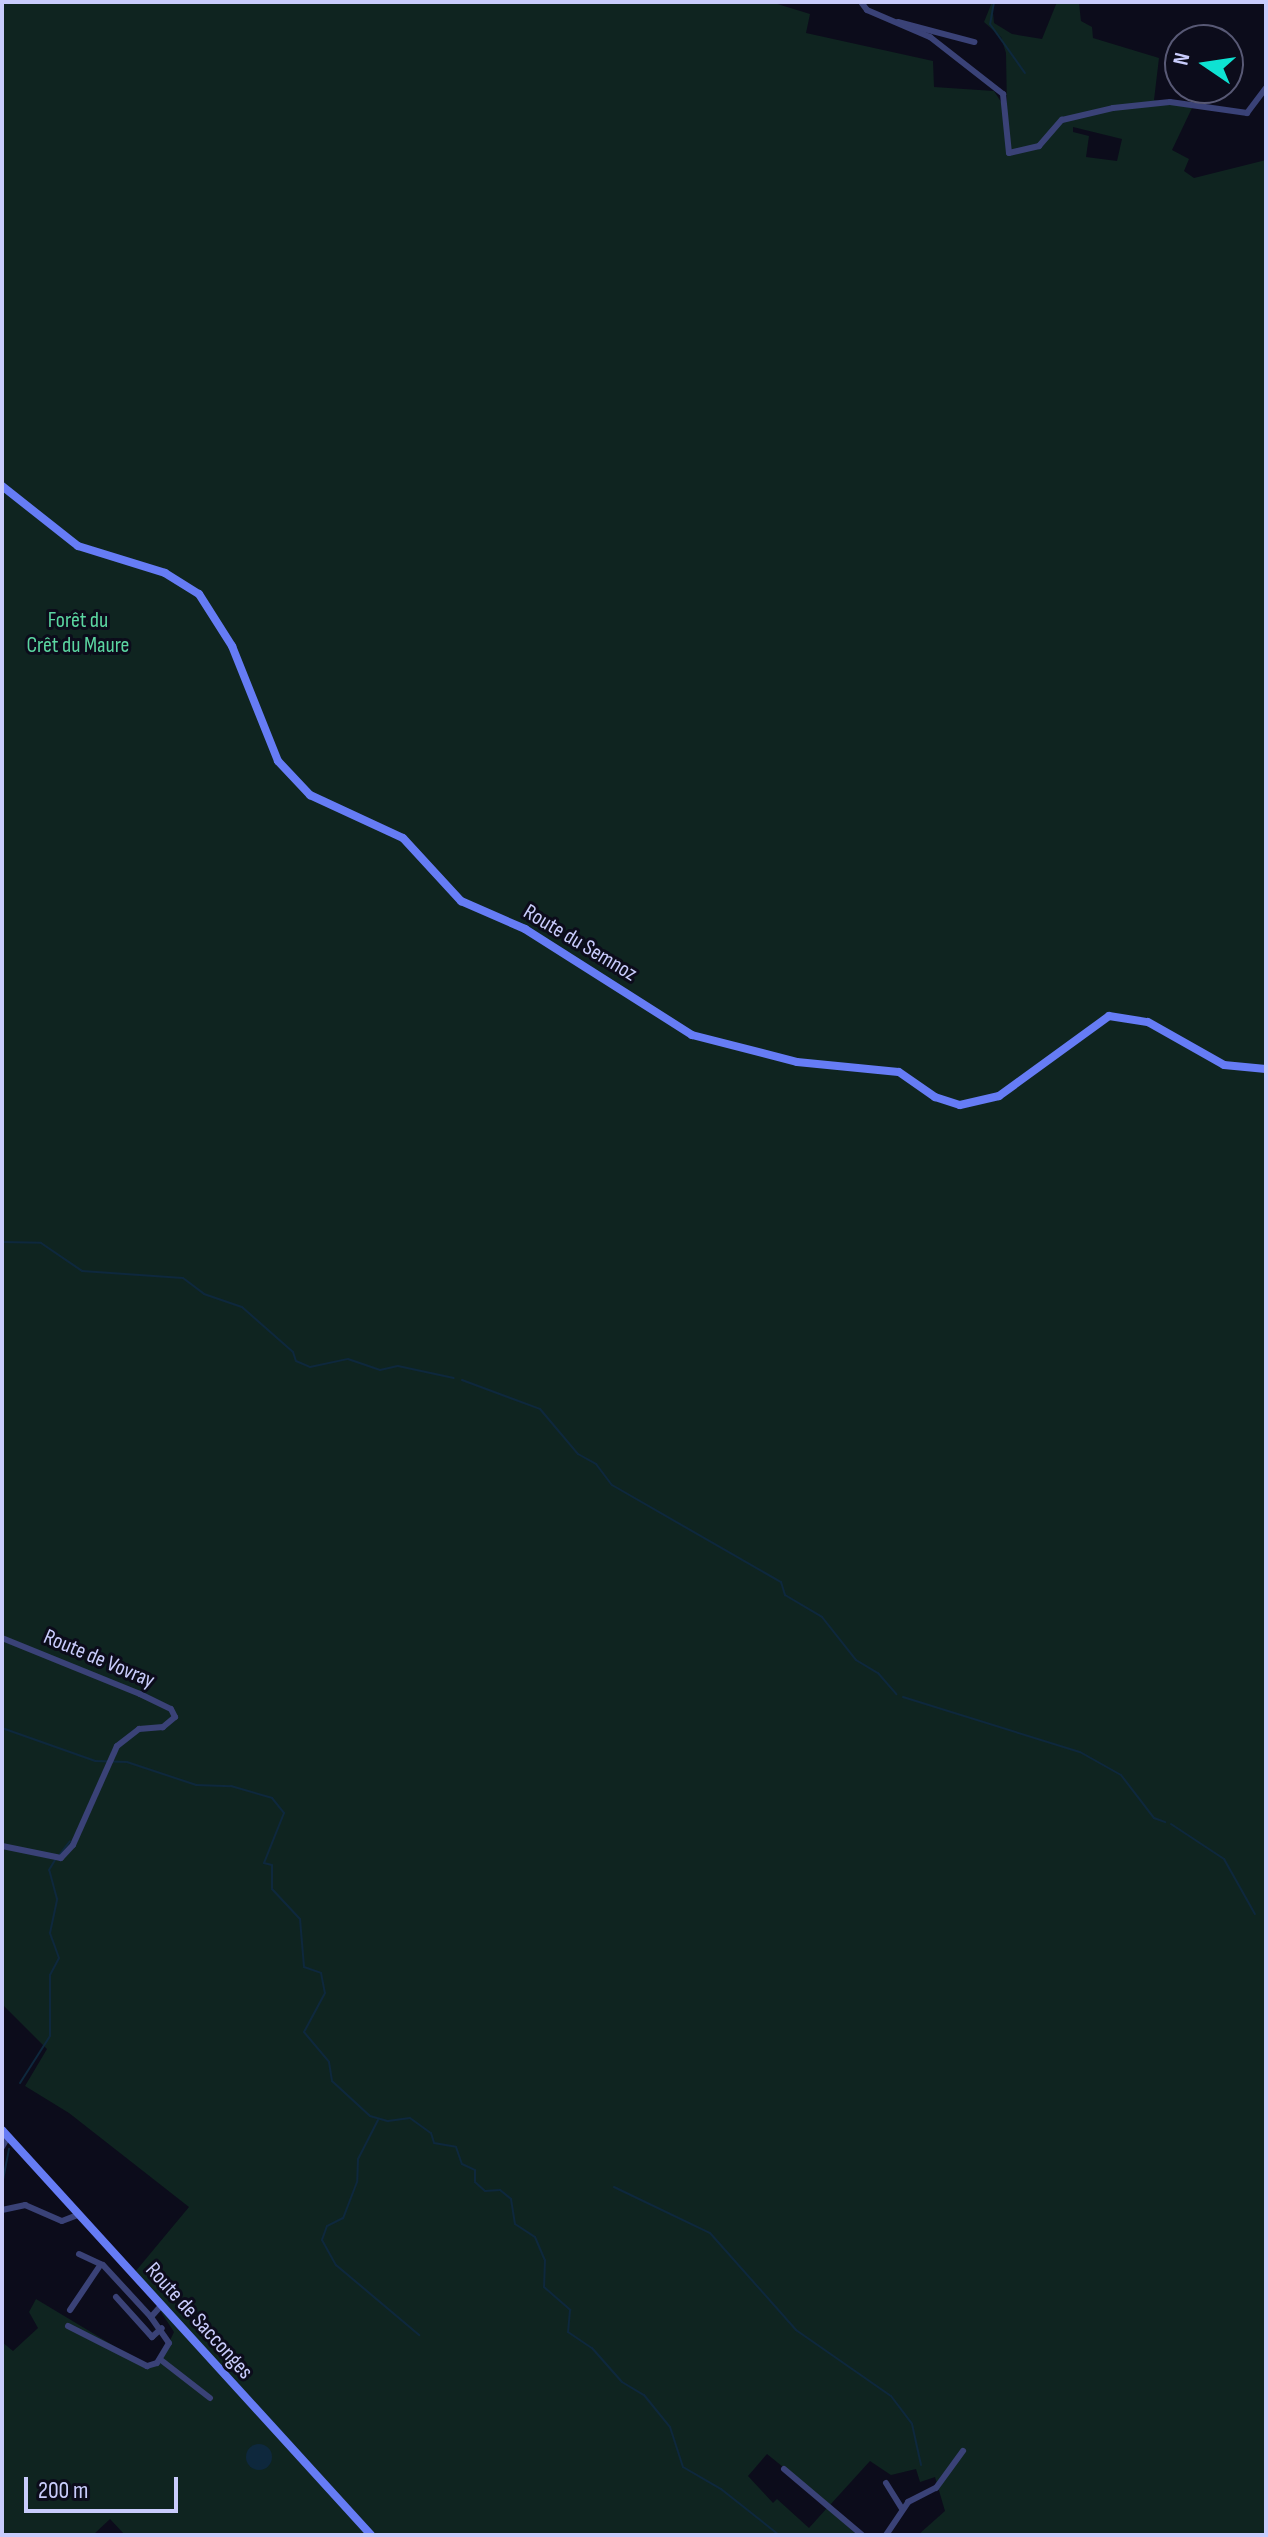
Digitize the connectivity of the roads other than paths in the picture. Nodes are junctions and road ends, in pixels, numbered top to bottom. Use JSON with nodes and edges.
{"nodes":[{"id":1,"x":861,"y":2,"type":"edge"},
{"id":2,"x":895,"y":22,"type":"junction"},
{"id":3,"x":974,"y":42,"type":"dead end"},
{"id":4,"x":1266,"y":88,"type":"edge"},
{"id":5,"x":2,"y":486,"type":"edge"},
{"id":6,"x":1266,"y":1069,"type":"edge"},
{"id":7,"x":2,"y":1638,"type":"edge"},
{"id":8,"x":2,"y":1846,"type":"edge"},
{"id":9,"x":5,"y":2133,"type":"edge"},
{"id":10,"x":2,"y":2147,"type":"edge"},
{"id":11,"x":2,"y":2210,"type":"edge"},
{"id":12,"x":78,"y":2215,"type":"junction"},
{"id":13,"x":79,"y":2254,"type":"dead end"},
{"id":14,"x":101,"y":2264,"type":"junction"},
{"id":15,"x":116,"y":2297,"type":"dead end"},
{"id":16,"x":159,"y":2308,"type":"dead end"},
{"id":17,"x":70,"y":2310,"type":"dead end"},
{"id":18,"x":151,"y":2317,"type":"junction"},
{"id":19,"x":68,"y":2326,"type":"dead end"},
{"id":20,"x":162,"y":2328,"type":"junction"},
{"id":21,"x":161,"y":2360,"type":"junction"},
{"id":22,"x":210,"y":2398,"type":"dead end"},
{"id":23,"x":963,"y":2451,"type":"dead end"},
{"id":24,"x":784,"y":2469,"type":"dead end"},
{"id":25,"x":886,"y":2483,"type":"dead end"},
{"id":26,"x":902,"y":2509,"type":"junction"},
{"id":27,"x":371,"y":2535,"type":"edge"},
{"id":28,"x":862,"y":2535,"type":"edge"},
{"id":29,"x":886,"y":2535,"type":"edge"}],
"edges":[{"from":1,"to":2,"type":"street"},
{"from":2,"to":3,"type":"street"},
{"from":2,"to":4,"type":"street"},
{"from":5,"to":6,"type":"main road","name":"Route du Semnoz"},
{"from":7,"to":8,"type":"street","name":"Route de Vovray"},
{"from":9,"to":10,"type":"street"},
{"from":9,"to":12,"type":"main road","name":"Route de Sacconges"},
{"from":11,"to":12,"type":"street"},
{"from":12,"to":27,"type":"main road","name":"Route de Sacconges"},
{"from":13,"to":14,"type":"street"},
{"from":14,"to":17,"type":"street"},
{"from":14,"to":18,"type":"street"},
{"from":15,"to":20,"type":"street"},
{"from":16,"to":18,"type":"street"},
{"from":18,"to":20,"type":"street"},
{"from":19,"to":21,"type":"street"},
{"from":20,"to":21,"type":"street"},
{"from":21,"to":22,"type":"street"},
{"from":23,"to":26,"type":"street"},
{"from":24,"to":28,"type":"street"},
{"from":25,"to":26,"type":"street"},
{"from":26,"to":29,"type":"street"}]}
